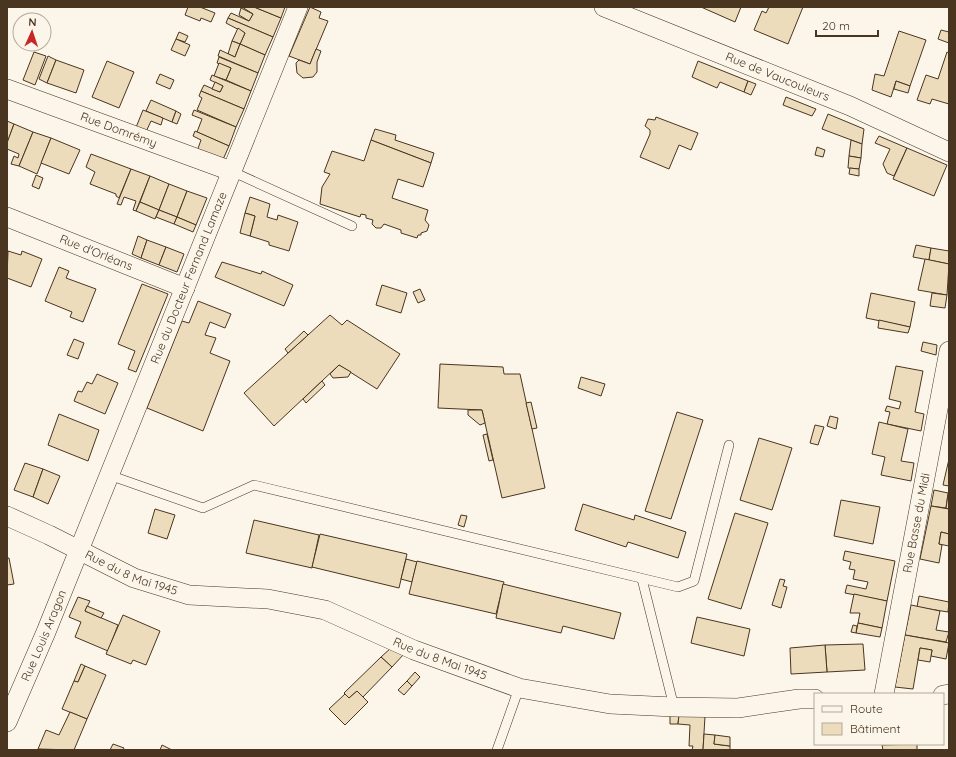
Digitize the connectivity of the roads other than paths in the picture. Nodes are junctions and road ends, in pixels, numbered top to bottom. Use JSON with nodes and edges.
{"nodes":[{"id":1,"x":298,"y":7,"type":"edge"},
{"id":2,"x":604,"y":7,"type":"edge"},
{"id":3,"x":7,"y":89,"type":"edge"},
{"id":4,"x":949,"y":152,"type":"edge"},
{"id":5,"x":230,"y":171,"type":"junction"},
{"id":6,"x":7,"y":217,"type":"edge"},
{"id":7,"x":352,"y":226,"type":"dead end"},
{"id":8,"x":185,"y":288,"type":"junction"},
{"id":9,"x":949,"y":351,"type":"edge"},
{"id":10,"x":729,"y":445,"type":"dead end"},
{"id":11,"x":109,"y":475,"type":"junction"},
{"id":12,"x":7,"y":516,"type":"edge"},
{"id":13,"x":78,"y":549,"type":"junction"},
{"id":14,"x":642,"y":579,"type":"junction"},
{"id":15,"x":520,"y":688,"type":"junction"},
{"id":16,"x":884,"y":693,"type":"edge"},
{"id":17,"x":814,"y":699,"type":"edge"},
{"id":18,"x":674,"y":708,"type":"junction"},
{"id":19,"x":7,"y":722,"type":"edge"},
{"id":20,"x":497,"y":750,"type":"edge"}],
"edges":[{"from":1,"to":5,"type":"street","name":"Rue du Docteur Fernand Lamaze"},
{"from":2,"to":4,"type":"street","name":"Rue de Vaucouleurs"},
{"from":3,"to":5,"type":"street","name":"Rue Domrémy"},
{"from":5,"to":7,"type":"lane"},
{"from":5,"to":8,"type":"street","name":"Rue du Docteur Fernand Lamaze"},
{"from":6,"to":8,"type":"street","name":"Rue d'Orléans"},
{"from":8,"to":11,"type":"street","name":"Rue du Docteur Fernand Lamaze"},
{"from":9,"to":16,"type":"street","name":"Rue Basse du Midi"},
{"from":10,"to":14,"type":"lane"},
{"from":11,"to":13,"type":"street","name":"Rue du Docteur Fernand Lamaze"},
{"from":11,"to":14,"type":"lane"},
{"from":12,"to":13,"type":"street","name":"Rue du 8 Mai 1945"},
{"from":13,"to":15,"type":"street","name":"Rue du 8 Mai 1945"},
{"from":13,"to":19,"type":"street","name":"Rue Louis Aragon"},
{"from":14,"to":18,"type":"lane"},
{"from":15,"to":18,"type":"street","name":"Rue du 8 Mai 1945"},
{"from":15,"to":20,"type":"lane"},
{"from":17,"to":18,"type":"street","name":"Rue du 8 Mai 1945"}]}
